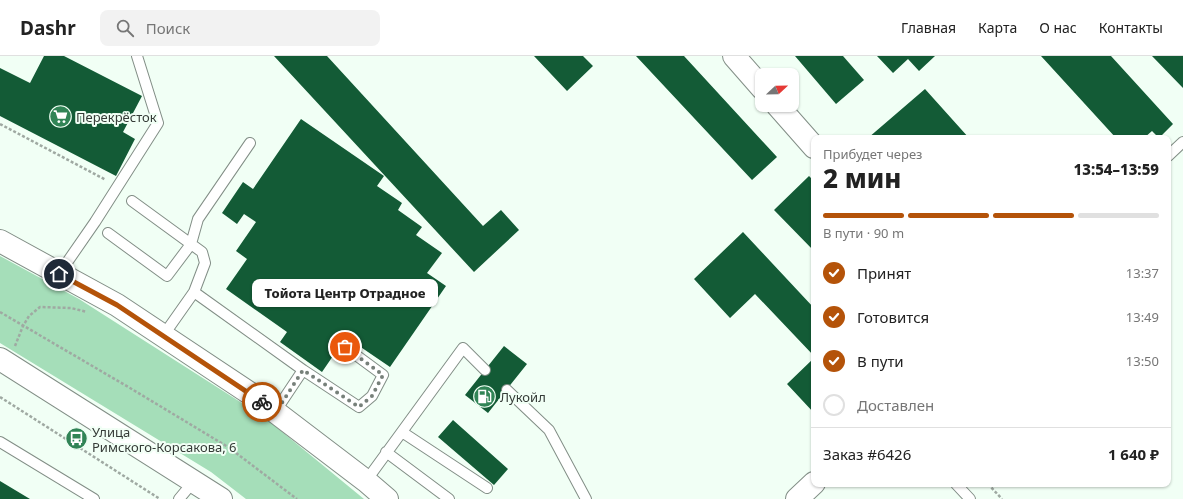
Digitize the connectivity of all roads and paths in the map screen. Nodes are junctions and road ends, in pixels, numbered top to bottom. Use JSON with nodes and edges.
{"nodes":[{"id":1,"x":137,"y":56,"type":"edge"},
{"id":2,"x":734,"y":56,"type":"edge"},
{"id":3,"x":755,"y":80,"type":"edge"},
{"id":4,"x":783,"y":112,"type":"edge"},
{"id":5,"x":0,"y":124,"type":"edge"},
{"id":6,"x":1183,"y":142,"type":"edge"},
{"id":7,"x":250,"y":143,"type":"dead end"},
{"id":8,"x":811,"y":144,"type":"edge"},
{"id":9,"x":1171,"y":153,"type":"edge"},
{"id":10,"x":118,"y":186,"type":"junction"},
{"id":11,"x":132,"y":202,"type":"dead end"},
{"id":12,"x":108,"y":233,"type":"dead end"},
{"id":13,"x":0,"y":241,"type":"edge"},
{"id":14,"x":191,"y":244,"type":"junction"},
{"id":15,"x":59,"y":274,"type":"junction"},
{"id":16,"x":194,"y":292,"type":"junction"},
{"id":17,"x":0,"y":312,"type":"edge"},
{"id":18,"x":94,"y":314,"type":"dead end"},
{"id":19,"x":23,"y":326,"type":"junction"},
{"id":20,"x":163,"y":336,"type":"junction"},
{"id":21,"x":345,"y":347,"type":"dead end"},
{"id":22,"x":6,"y":355,"type":"edge"},
{"id":23,"x":303,"y":370,"type":"junction"},
{"id":24,"x":486,"y":370,"type":"dead end"},
{"id":25,"x":507,"y":390,"type":"dead end"},
{"id":26,"x":0,"y":397,"type":"edge"},
{"id":27,"x":276,"y":412,"type":"junction"},
{"id":28,"x":402,"y":432,"type":"junction"},
{"id":29,"x":0,"y":442,"type":"edge"},
{"id":30,"x":386,"y":452,"type":"junction"},
{"id":31,"x":194,"y":481,"type":"junction"},
{"id":32,"x":366,"y":481,"type":"junction"},
{"id":33,"x":811,"y":486,"type":"edge"},
{"id":34,"x":959,"y":487,"type":"edge"},
{"id":35,"x":991,"y":487,"type":"edge"},
{"id":36,"x":487,"y":488,"type":"dead end"},
{"id":37,"x":94,"y":499,"type":"edge"},
{"id":38,"x":160,"y":499,"type":"edge"},
{"id":39,"x":179,"y":499,"type":"edge"},
{"id":40,"x":221,"y":499,"type":"edge"},
{"id":41,"x":297,"y":499,"type":"edge"},
{"id":42,"x":387,"y":499,"type":"edge"},
{"id":43,"x":449,"y":499,"type":"edge"},
{"id":44,"x":586,"y":499,"type":"edge"},
{"id":45,"x":797,"y":499,"type":"edge"},
{"id":46,"x":970,"y":499,"type":"edge"},
{"id":47,"x":1002,"y":499,"type":"edge"}],
"edges":[{"from":1,"to":10,"type":"lane"},
{"from":2,"to":3,"type":"street"},
{"from":4,"to":8,"type":"street"},
{"from":5,"to":10,"type":"path"},
{"from":6,"to":9,"type":"lane"},
{"from":7,"to":14,"type":"lane"},
{"from":10,"to":15,"type":"lane"},
{"from":11,"to":14,"type":"lane"},
{"from":12,"to":14,"type":"lane"},
{"from":13,"to":15,"type":"street"},
{"from":14,"to":16,"type":"lane"},
{"from":15,"to":20,"type":"street"},
{"from":16,"to":20,"type":"lane"},
{"from":16,"to":23,"type":"lane"},
{"from":17,"to":19,"type":"path"},
{"from":18,"to":19,"type":"path"},
{"from":19,"to":22,"type":"path"},
{"from":19,"to":41,"type":"path"},
{"from":20,"to":27,"type":"street"},
{"from":21,"to":23,"type":"lane"},
{"from":22,"to":31,"type":"street"},
{"from":23,"to":27,"type":"lane"},
{"from":24,"to":28,"type":"lane"},
{"from":25,"to":44,"type":"lane"},
{"from":26,"to":38,"type":"path"},
{"from":27,"to":32,"type":"street"},
{"from":28,"to":30,"type":"lane"},
{"from":28,"to":36,"type":"lane"},
{"from":29,"to":37,"type":"lane"},
{"from":30,"to":32,"type":"lane"},
{"from":30,"to":43,"type":"lane"},
{"from":31,"to":39,"type":"lane"},
{"from":31,"to":40,"type":"street"},
{"from":32,"to":42,"type":"street"},
{"from":33,"to":45,"type":"street"},
{"from":34,"to":46,"type":"lane"},
{"from":35,"to":47,"type":"path"}]}
